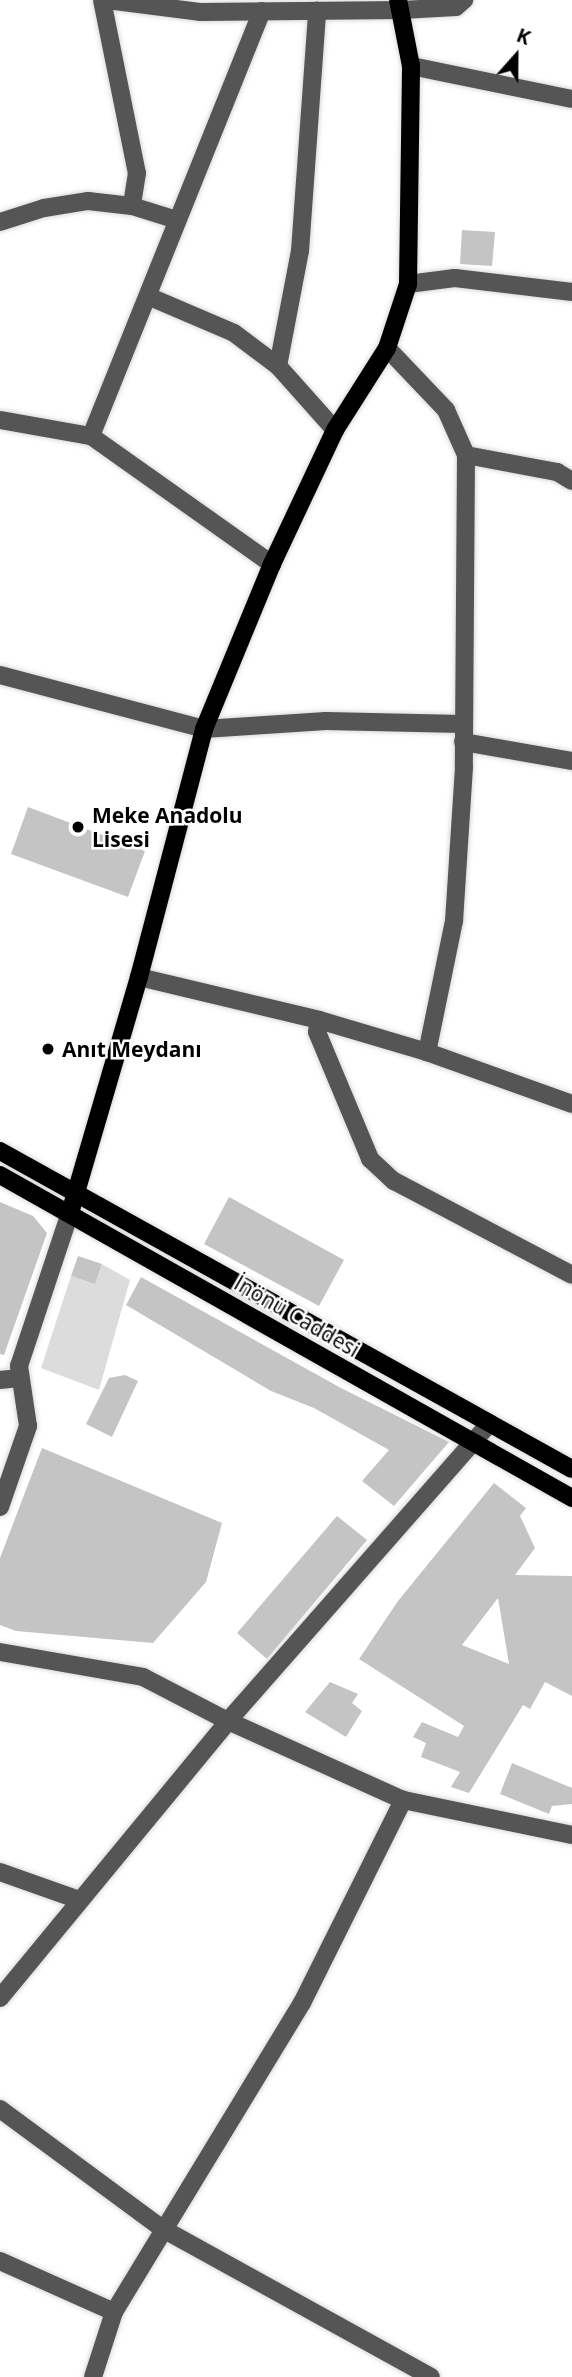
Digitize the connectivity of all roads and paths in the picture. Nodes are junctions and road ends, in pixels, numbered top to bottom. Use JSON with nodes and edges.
{"nodes":[{"id":1,"x":102,"y":0,"type":"edge"},
{"id":2,"x":107,"y":0,"type":"edge"},
{"id":3,"x":464,"y":0,"type":"edge"},
{"id":4,"x":400,"y":5,"type":"edge"},
{"id":5,"x":262,"y":10,"type":"junction"},
{"id":6,"x":317,"y":11,"type":"junction"},
{"id":7,"x":411,"y":66,"type":"junction"},
{"id":8,"x":572,"y":99,"type":"edge"},
{"id":9,"x":132,"y":206,"type":"junction"},
{"id":10,"x":177,"y":220,"type":"junction"},
{"id":11,"x":0,"y":222,"type":"edge"},
{"id":12,"x":408,"y":284,"type":"junction"},
{"id":13,"x":572,"y":292,"type":"edge"},
{"id":14,"x":150,"y":297,"type":"junction"},
{"id":15,"x":387,"y":348,"type":"junction"},
{"id":16,"x":278,"y":366,"type":"junction"},
{"id":17,"x":0,"y":420,"type":"edge"},
{"id":18,"x":335,"y":430,"type":"junction"},
{"id":19,"x":91,"y":436,"type":"junction"},
{"id":20,"x":466,"y":455,"type":"junction"},
{"id":21,"x":572,"y":481,"type":"edge"},
{"id":22,"x":272,"y":564,"type":"junction"},
{"id":23,"x":0,"y":675,"type":"edge"},
{"id":24,"x":204,"y":729,"type":"junction"},
{"id":25,"x":463,"y":733,"type":"junction"},
{"id":26,"x":572,"y":761,"type":"edge"},
{"id":27,"x":139,"y":977,"type":"junction"},
{"id":28,"x":319,"y":1020,"type":"junction"},
{"id":29,"x":427,"y":1052,"type":"junction"},
{"id":30,"x":572,"y":1104,"type":"edge"},
{"id":31,"x":0,"y":1151,"type":"edge"},
{"id":32,"x":0,"y":1175,"type":"edge"},
{"id":33,"x":77,"y":1193,"type":"junction"},
{"id":34,"x":70,"y":1213,"type":"junction"},
{"id":35,"x":572,"y":1275,"type":"edge"},
{"id":36,"x":19,"y":1378,"type":"junction"},
{"id":37,"x":0,"y":1380,"type":"edge"},
{"id":38,"x":489,"y":1424,"type":"junction"},
{"id":39,"x":475,"y":1443,"type":"junction"},
{"id":40,"x":572,"y":1469,"type":"edge"},
{"id":41,"x":572,"y":1498,"type":"edge"},
{"id":42,"x":0,"y":1507,"type":"edge"},
{"id":43,"x":0,"y":1653,"type":"edge"},
{"id":44,"x":228,"y":1721,"type":"junction"},
{"id":45,"x":403,"y":1800,"type":"junction"},
{"id":46,"x":572,"y":1835,"type":"edge"},
{"id":47,"x":0,"y":1872,"type":"edge"},
{"id":48,"x":79,"y":1899,"type":"junction"},
{"id":49,"x":0,"y":1998,"type":"edge"},
{"id":50,"x":0,"y":2109,"type":"edge"},
{"id":51,"x":163,"y":2229,"type":"junction"},
{"id":52,"x":0,"y":2261,"type":"edge"},
{"id":53,"x":114,"y":2312,"type":"junction"},
{"id":54,"x":93,"y":2377,"type":"edge"},
{"id":55,"x":431,"y":2377,"type":"edge"}],
"edges":[{"from":1,"to":9,"type":"street"},
{"from":2,"to":5,"type":"street"},
{"from":3,"to":4,"type":"street"},
{"from":4,"to":6,"type":"street"},
{"from":4,"to":7,"type":"main road"},
{"from":5,"to":6,"type":"street"},
{"from":5,"to":10,"type":"street"},
{"from":6,"to":16,"type":"street"},
{"from":7,"to":8,"type":"street"},
{"from":7,"to":12,"type":"main road"},
{"from":9,"to":10,"type":"street"},
{"from":9,"to":11,"type":"street"},
{"from":10,"to":14,"type":"street"},
{"from":12,"to":13,"type":"street"},
{"from":12,"to":15,"type":"main road"},
{"from":14,"to":16,"type":"street"},
{"from":14,"to":19,"type":"street"},
{"from":15,"to":18,"type":"main road"},
{"from":15,"to":20,"type":"street"},
{"from":16,"to":18,"type":"street"},
{"from":17,"to":19,"type":"street"},
{"from":18,"to":22,"type":"main road"},
{"from":19,"to":22,"type":"street"},
{"from":20,"to":21,"type":"street"},
{"from":20,"to":25,"type":"street"},
{"from":22,"to":24,"type":"main road"},
{"from":23,"to":24,"type":"street"},
{"from":24,"to":25,"type":"street"},
{"from":24,"to":27,"type":"main road"},
{"from":25,"to":26,"type":"street"},
{"from":25,"to":29,"type":"street"},
{"from":27,"to":28,"type":"street"},
{"from":27,"to":33,"type":"main road"},
{"from":28,"to":29,"type":"street"},
{"from":28,"to":35,"type":"street"},
{"from":29,"to":30,"type":"street"},
{"from":31,"to":33,"type":"main road","name":"İnönü Caddesi"},
{"from":32,"to":34,"type":"main road","name":"İnönü Caddesi"},
{"from":33,"to":34,"type":"main road"},
{"from":33,"to":38,"type":"main road","name":"İnönü Caddesi"},
{"from":34,"to":36,"type":"street"},
{"from":34,"to":39,"type":"main road","name":"İnönü Caddesi"},
{"from":36,"to":37,"type":"street"},
{"from":36,"to":42,"type":"street"},
{"from":38,"to":39,"type":"street"},
{"from":38,"to":40,"type":"main road","name":"İnönü Caddesi"},
{"from":39,"to":41,"type":"main road","name":"İnönü Caddesi"},
{"from":39,"to":44,"type":"street"},
{"from":43,"to":44,"type":"street"},
{"from":44,"to":45,"type":"street"},
{"from":44,"to":48,"type":"street"},
{"from":45,"to":46,"type":"street"},
{"from":45,"to":51,"type":"street"},
{"from":47,"to":48,"type":"street"},
{"from":48,"to":49,"type":"street"},
{"from":50,"to":51,"type":"street"},
{"from":51,"to":53,"type":"street"},
{"from":51,"to":55,"type":"street"},
{"from":52,"to":53,"type":"street"},
{"from":53,"to":54,"type":"street"}]}
